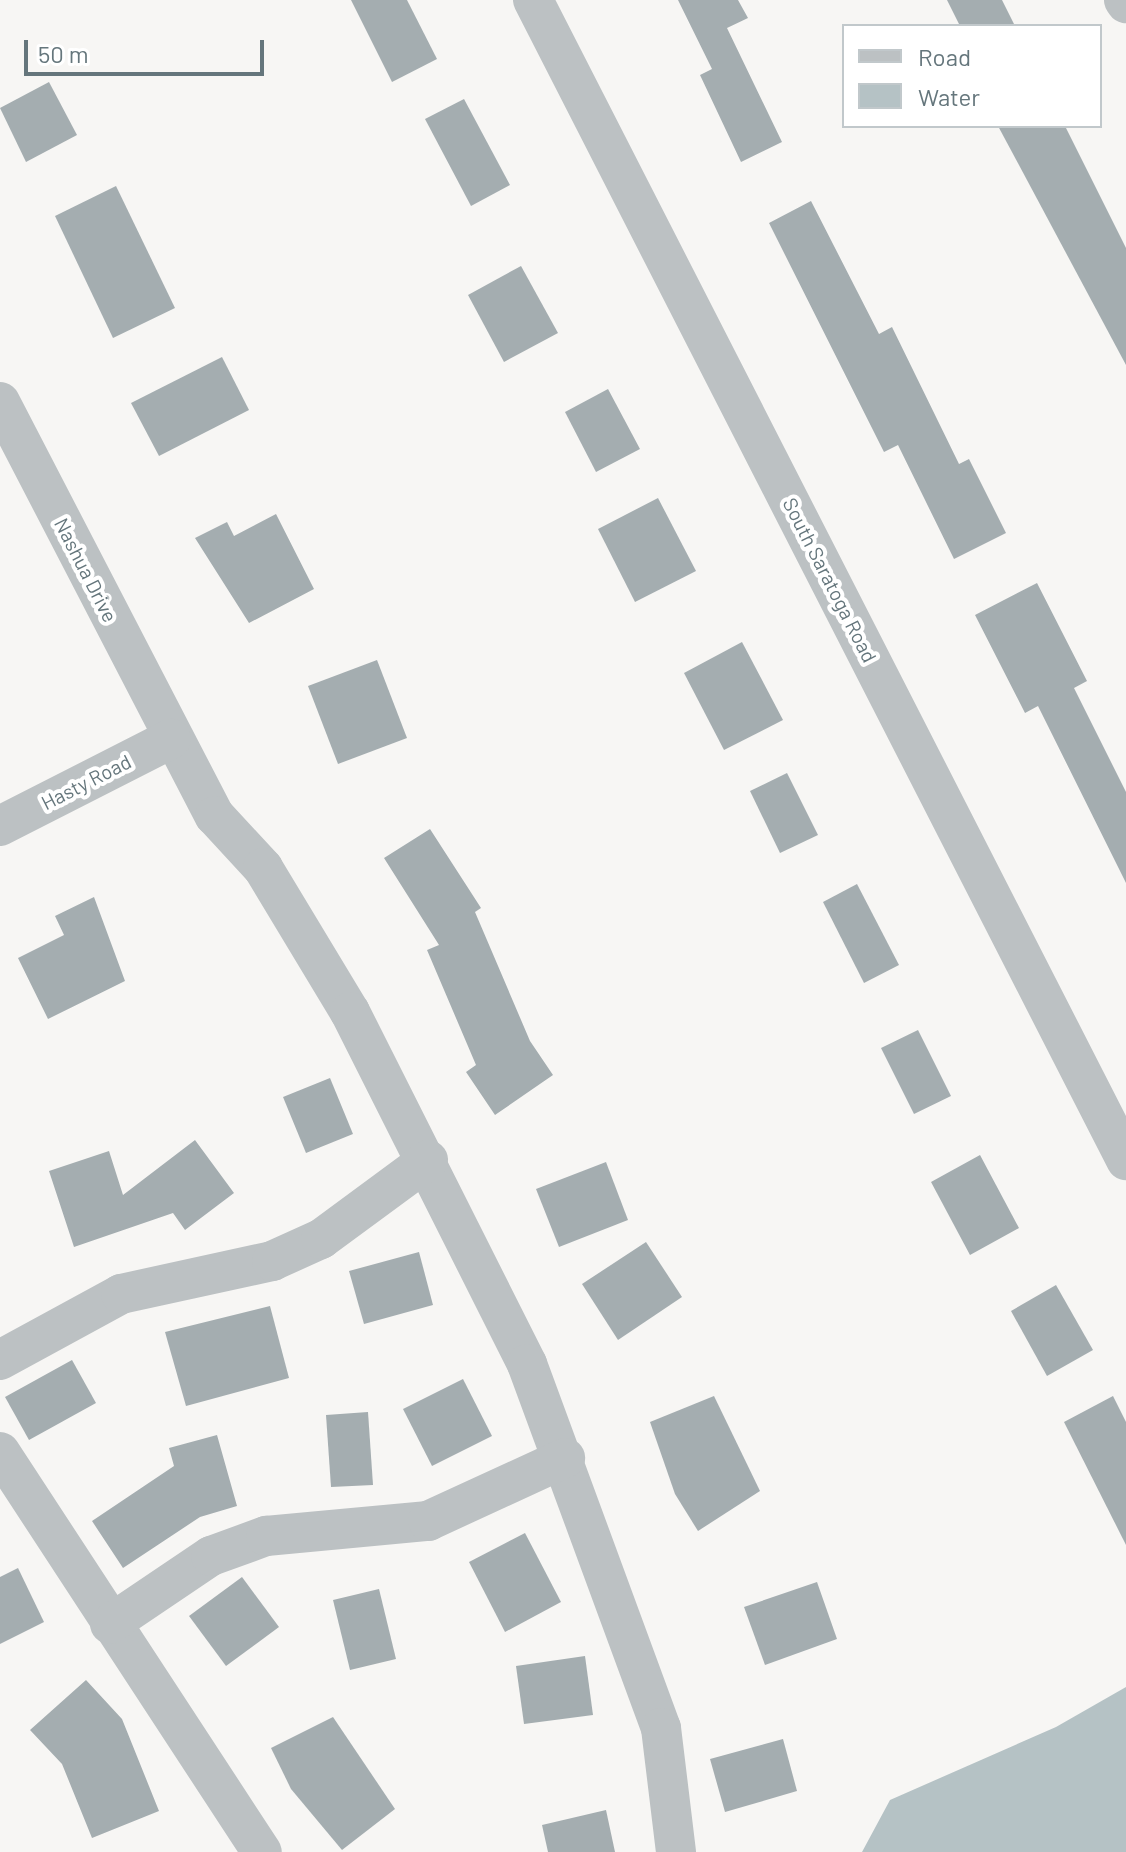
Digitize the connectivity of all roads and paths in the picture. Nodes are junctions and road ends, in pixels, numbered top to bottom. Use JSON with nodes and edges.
{"nodes":[{"id":1,"x":533,"y":0,"type":"edge"},
{"id":2,"x":0,"y":402,"type":"edge"},
{"id":3,"x":171,"y":739,"type":"junction"},
{"id":4,"x":0,"y":826,"type":"edge"},
{"id":5,"x":428,"y":1160,"type":"junction"},
{"id":6,"x":1126,"y":1160,"type":"edge"},
{"id":7,"x":0,"y":1360,"type":"edge"},
{"id":8,"x":0,"y":1452,"type":"edge"},
{"id":9,"x":565,"y":1458,"type":"junction"},
{"id":10,"x":110,"y":1624,"type":"junction"},
{"id":11,"x":262,"y":1852,"type":"edge"},
{"id":12,"x":676,"y":1852,"type":"edge"}],
"edges":[{"from":1,"to":6,"type":"street","name":"South Saratoga Road"},
{"from":2,"to":3,"type":"street","name":"Nashua Drive"},
{"from":3,"to":4,"type":"street","name":"Hasty Road"},
{"from":3,"to":5,"type":"street","name":"Nashua Drive"},
{"from":5,"to":7,"type":"street"},
{"from":5,"to":9,"type":"street","name":"Nashua Drive"},
{"from":8,"to":10,"type":"street"},
{"from":9,"to":10,"type":"street"},
{"from":9,"to":12,"type":"street","name":"Nashua Drive"},
{"from":10,"to":11,"type":"street"}]}
